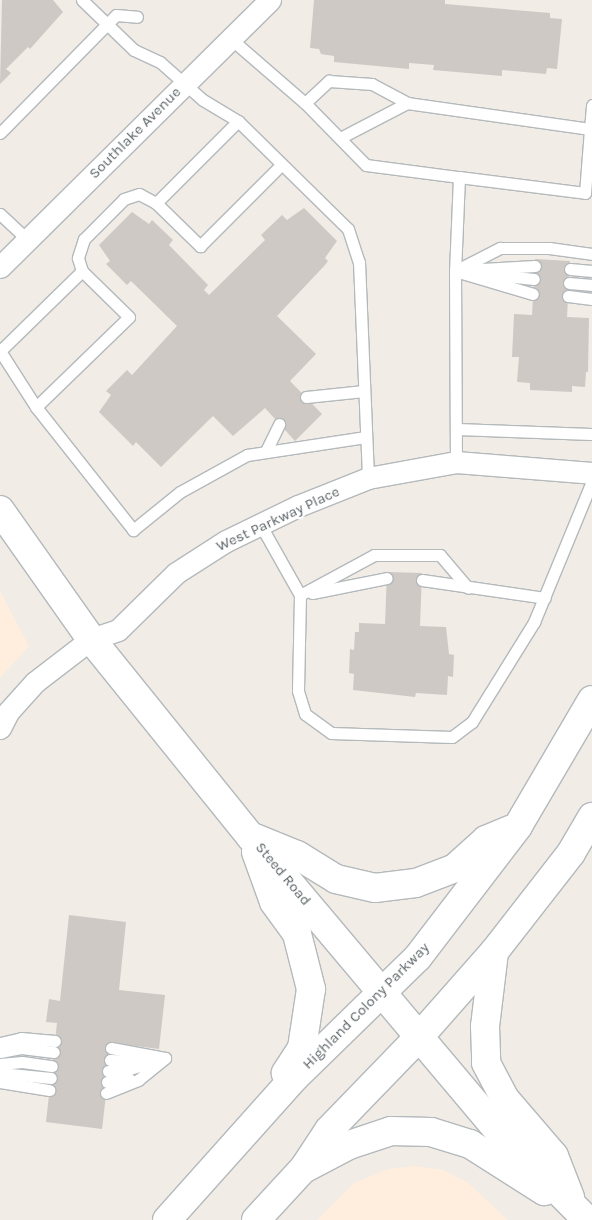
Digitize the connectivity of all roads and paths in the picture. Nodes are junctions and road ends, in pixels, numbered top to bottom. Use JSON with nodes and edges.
{"nodes":[{"id":1,"x":82,"y":0,"type":"edge"},
{"id":2,"x":270,"y":0,"type":"edge"},
{"id":3,"x":137,"y":17,"type":"dead end"},
{"id":4,"x":106,"y":24,"type":"junction"},
{"id":5,"x":231,"y":39,"type":"junction"},
{"id":6,"x":186,"y":82,"type":"junction"},
{"id":7,"x":304,"y":103,"type":"junction"},
{"id":8,"x":407,"y":103,"type":"junction"},
{"id":9,"x":592,"y":104,"type":"edge"},
{"id":10,"x":238,"y":121,"type":"junction"},
{"id":11,"x":590,"y":129,"type":"junction"},
{"id":12,"x":0,"y":134,"type":"edge"},
{"id":13,"x":340,"y":138,"type":"junction"},
{"id":14,"x":281,"y":165,"type":"junction"},
{"id":15,"x":459,"y":177,"type":"junction"},
{"id":16,"x":589,"y":193,"type":"edge"},
{"id":17,"x":156,"y":202,"type":"junction"},
{"id":18,"x":0,"y":214,"type":"edge"},
{"id":19,"x":28,"y":240,"type":"junction"},
{"id":20,"x":592,"y":254,"type":"edge"},
{"id":21,"x":535,"y":266,"type":"dead end"},
{"id":22,"x":0,"y":267,"type":"edge"},
{"id":23,"x":570,"y":269,"type":"dead end"},
{"id":24,"x":82,"y":271,"type":"junction"},
{"id":25,"x":455,"y":271,"type":"junction"},
{"id":26,"x":592,"y":271,"type":"edge"},
{"id":27,"x":534,"y":280,"type":"dead end"},
{"id":28,"x":569,"y":283,"type":"dead end"},
{"id":29,"x":592,"y":285,"type":"edge"},
{"id":30,"x":533,"y":294,"type":"dead end"},
{"id":31,"x":568,"y":296,"type":"dead end"},
{"id":32,"x":592,"y":299,"type":"edge"},
{"id":33,"x":364,"y":391,"type":"junction"},
{"id":34,"x":306,"y":398,"type":"dead end"},
{"id":35,"x":36,"y":407,"type":"junction"},
{"id":36,"x":279,"y":424,"type":"dead end"},
{"id":37,"x":456,"y":429,"type":"junction"},
{"id":38,"x":592,"y":434,"type":"edge"},
{"id":39,"x":366,"y":437,"type":"junction"},
{"id":40,"x":266,"y":451,"type":"junction"},
{"id":41,"x":456,"y":462,"type":"junction"},
{"id":42,"x":592,"y":473,"type":"edge"},
{"id":43,"x":368,"y":478,"type":"junction"},
{"id":44,"x":592,"y":481,"type":"edge"},
{"id":45,"x":0,"y":510,"type":"edge"},
{"id":46,"x":260,"y":524,"type":"junction"},
{"id":47,"x":387,"y":578,"type":"dead end"},
{"id":48,"x":422,"y":580,"type":"dead end"},
{"id":49,"x":468,"y":588,"type":"junction"},
{"id":50,"x":300,"y":595,"type":"junction"},
{"id":51,"x":545,"y":598,"type":"junction"},
{"id":52,"x":91,"y":639,"type":"junction"},
{"id":53,"x":592,"y":700,"type":"edge"},
{"id":54,"x":0,"y":728,"type":"edge"},
{"id":55,"x":592,"y":817,"type":"edge"},
{"id":56,"x":518,"y":826,"type":"junction"},
{"id":57,"x":250,"y":836,"type":"junction"},
{"id":58,"x":494,"y":952,"type":"junction"},
{"id":59,"x":381,"y":990,"type":"junction"},
{"id":60,"x":419,"y":1037,"type":"junction"},
{"id":61,"x":0,"y":1043,"type":"edge"},
{"id":62,"x":111,"y":1048,"type":"dead end"},
{"id":63,"x":0,"y":1052,"type":"edge"},
{"id":64,"x":165,"y":1058,"type":"junction"},
{"id":65,"x":0,"y":1064,"type":"edge"},
{"id":66,"x":52,"y":1066,"type":"dead end"},
{"id":67,"x":0,"y":1073,"type":"edge"},
{"id":68,"x":51,"y":1078,"type":"dead end"},
{"id":69,"x":0,"y":1082,"type":"edge"},
{"id":70,"x":50,"y":1090,"type":"dead end"},
{"id":71,"x":257,"y":1118,"type":"junction"},
{"id":72,"x":304,"y":1168,"type":"junction"},
{"id":73,"x":581,"y":1215,"type":"edge"},
{"id":74,"x":167,"y":1220,"type":"edge"},
{"id":75,"x":256,"y":1220,"type":"edge"}],
"edges":[{"from":1,"to":4,"type":"lane"},
{"from":2,"to":5,"type":"street","name":"Southlake Avenue"},
{"from":3,"to":4,"type":"lane"},
{"from":4,"to":6,"type":"lane"},
{"from":4,"to":12,"type":"lane"},
{"from":5,"to":6,"type":"street","name":"Southlake Avenue"},
{"from":5,"to":7,"type":"lane"},
{"from":6,"to":10,"type":"lane"},
{"from":6,"to":19,"type":"street","name":"Southlake Avenue"},
{"from":7,"to":8,"type":"lane"},
{"from":7,"to":13,"type":"lane"},
{"from":8,"to":11,"type":"lane"},
{"from":8,"to":13,"type":"lane"},
{"from":9,"to":11,"type":"lane"},
{"from":10,"to":14,"type":"lane"},
{"from":10,"to":17,"type":"lane"},
{"from":11,"to":16,"type":"lane"},
{"from":13,"to":15,"type":"lane"},
{"from":14,"to":17,"type":"lane"},
{"from":14,"to":33,"type":"lane"},
{"from":15,"to":16,"type":"lane"},
{"from":15,"to":25,"type":"lane"},
{"from":17,"to":24,"type":"lane"},
{"from":18,"to":19,"type":"lane"},
{"from":19,"to":22,"type":"street","name":"Southlake Avenue"},
{"from":20,"to":25,"type":"lane"},
{"from":21,"to":25,"type":"lane"},
{"from":23,"to":26,"type":"lane"},
{"from":24,"to":35,"type":"lane"},
{"from":24,"to":35,"type":"lane"},
{"from":25,"to":27,"type":"lane"},
{"from":25,"to":30,"type":"lane"},
{"from":25,"to":37,"type":"lane"},
{"from":28,"to":29,"type":"lane"},
{"from":31,"to":32,"type":"lane"},
{"from":33,"to":34,"type":"lane"},
{"from":33,"to":39,"type":"lane"},
{"from":35,"to":40,"type":"lane"},
{"from":36,"to":40,"type":"lane"},
{"from":37,"to":38,"type":"lane"},
{"from":37,"to":41,"type":"lane"},
{"from":39,"to":40,"type":"lane"},
{"from":39,"to":43,"type":"lane"},
{"from":41,"to":42,"type":"street","name":"West Parkway Place"},
{"from":41,"to":43,"type":"street","name":"West Parkway Place"},
{"from":43,"to":46,"type":"street","name":"West Parkway Place"},
{"from":44,"to":51,"type":"lane"},
{"from":45,"to":52,"type":"street","name":"Steed Road"},
{"from":46,"to":50,"type":"lane"},
{"from":46,"to":52,"type":"street","name":"West Parkway Place"},
{"from":47,"to":50,"type":"lane"},
{"from":48,"to":49,"type":"lane"},
{"from":49,"to":50,"type":"lane"},
{"from":49,"to":51,"type":"lane"},
{"from":50,"to":51,"type":"lane"},
{"from":52,"to":54,"type":"street","name":"West Parkway Place"},
{"from":52,"to":57,"type":"street","name":"Steed Road"},
{"from":53,"to":56,"type":"street","name":"Highland Colony Parkway"},
{"from":55,"to":58,"type":"street"},
{"from":56,"to":57,"type":"street"},
{"from":56,"to":59,"type":"street","name":"Highland Colony Parkway"},
{"from":57,"to":59,"type":"street","name":"Steed Road"},
{"from":57,"to":71,"type":"street"},
{"from":58,"to":60,"type":"street"},
{"from":58,"to":73,"type":"street"},
{"from":59,"to":60,"type":"street","name":"Steed Road"},
{"from":59,"to":71,"type":"street","name":"Highland Colony Parkway"},
{"from":60,"to":72,"type":"street"},
{"from":60,"to":73,"type":"street","name":"Steed Road"},
{"from":61,"to":63,"type":"lane"},
{"from":62,"to":64,"type":"lane"},
{"from":64,"to":64,"type":"lane"},
{"from":65,"to":66,"type":"lane"},
{"from":67,"to":68,"type":"lane"},
{"from":69,"to":70,"type":"lane"},
{"from":71,"to":74,"type":"street","name":"Highland Colony Parkway"},
{"from":72,"to":73,"type":"street"},
{"from":72,"to":75,"type":"street"}]}
